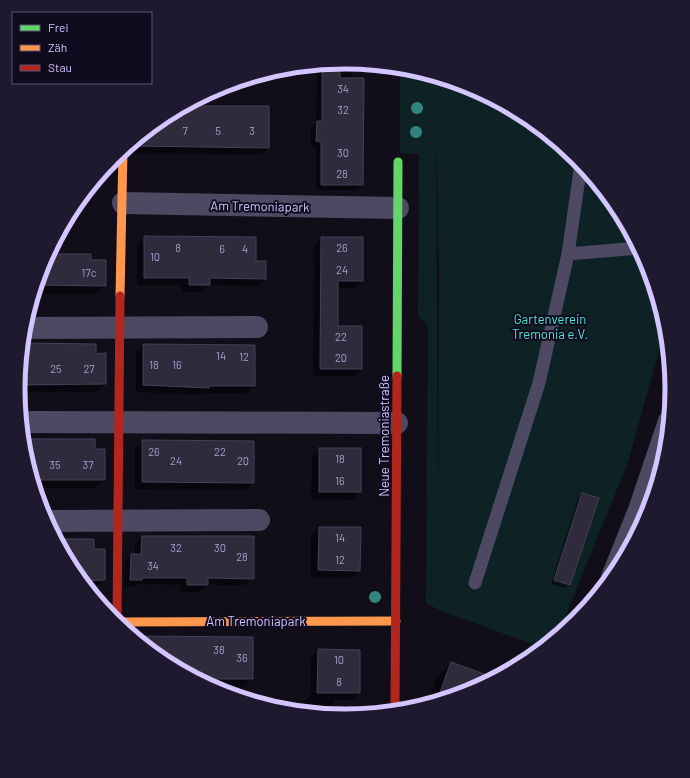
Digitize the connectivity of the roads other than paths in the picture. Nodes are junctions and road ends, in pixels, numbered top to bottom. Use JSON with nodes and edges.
{"nodes":[{"id":1,"x":123,"y":159,"type":"edge"},
{"id":2,"x":398,"y":162,"type":"dead end"},
{"id":3,"x":580,"y":172,"type":"edge"},
{"id":4,"x":123,"y":204,"type":"junction"},
{"id":5,"x":398,"y":208,"type":"junction"},
{"id":6,"x":633,"y":248,"type":"edge"},
{"id":7,"x":568,"y":254,"type":"junction"},
{"id":8,"x":257,"y":327,"type":"dead end"},
{"id":9,"x":31,"y":328,"type":"edge"},
{"id":10,"x":119,"y":329,"type":"junction"},
{"id":11,"x":27,"y":422,"type":"edge"},
{"id":12,"x":119,"y":422,"type":"junction"},
{"id":13,"x":397,"y":423,"type":"junction"},
{"id":14,"x":659,"y":450,"type":"edge"},
{"id":15,"x":259,"y":520,"type":"dead end"},
{"id":16,"x":54,"y":521,"type":"edge"},
{"id":17,"x":120,"y":522,"type":"junction"},
{"id":18,"x":627,"y":541,"type":"edge"},
{"id":19,"x":475,"y":583,"type":"dead end"},
{"id":20,"x":117,"y":613,"type":"edge"},
{"id":21,"x":396,"y":621,"type":"junction"},
{"id":22,"x":126,"y":622,"type":"edge"},
{"id":23,"x":395,"y":705,"type":"edge"}],
"edges":[{"from":1,"to":4,"type":"street","name":"Am Tremoniapark"},
{"from":2,"to":5,"type":"street","name":"Neue Tremoniastraße"},
{"from":3,"to":7,"type":"lane"},
{"from":4,"to":5,"type":"street","name":"Am Tremoniapark"},
{"from":4,"to":10,"type":"street","name":"Am Tremoniapark"},
{"from":5,"to":13,"type":"street","name":"Neue Tremoniastraße"},
{"from":6,"to":7,"type":"lane"},
{"from":7,"to":19,"type":"lane"},
{"from":8,"to":10,"type":"street"},
{"from":9,"to":10,"type":"street"},
{"from":10,"to":12,"type":"street","name":"Am Tremoniapark"},
{"from":11,"to":12,"type":"street"},
{"from":12,"to":13,"type":"street"},
{"from":12,"to":17,"type":"street","name":"Am Tremoniapark"},
{"from":13,"to":21,"type":"street","name":"Neue Tremoniastraße"},
{"from":14,"to":18,"type":"street"},
{"from":15,"to":17,"type":"street"},
{"from":16,"to":17,"type":"street"},
{"from":17,"to":20,"type":"street","name":"Am Tremoniapark"},
{"from":21,"to":22,"type":"street","name":"Am Tremoniapark"},
{"from":21,"to":23,"type":"street","name":"Neue Tremoniastraße"}]}
